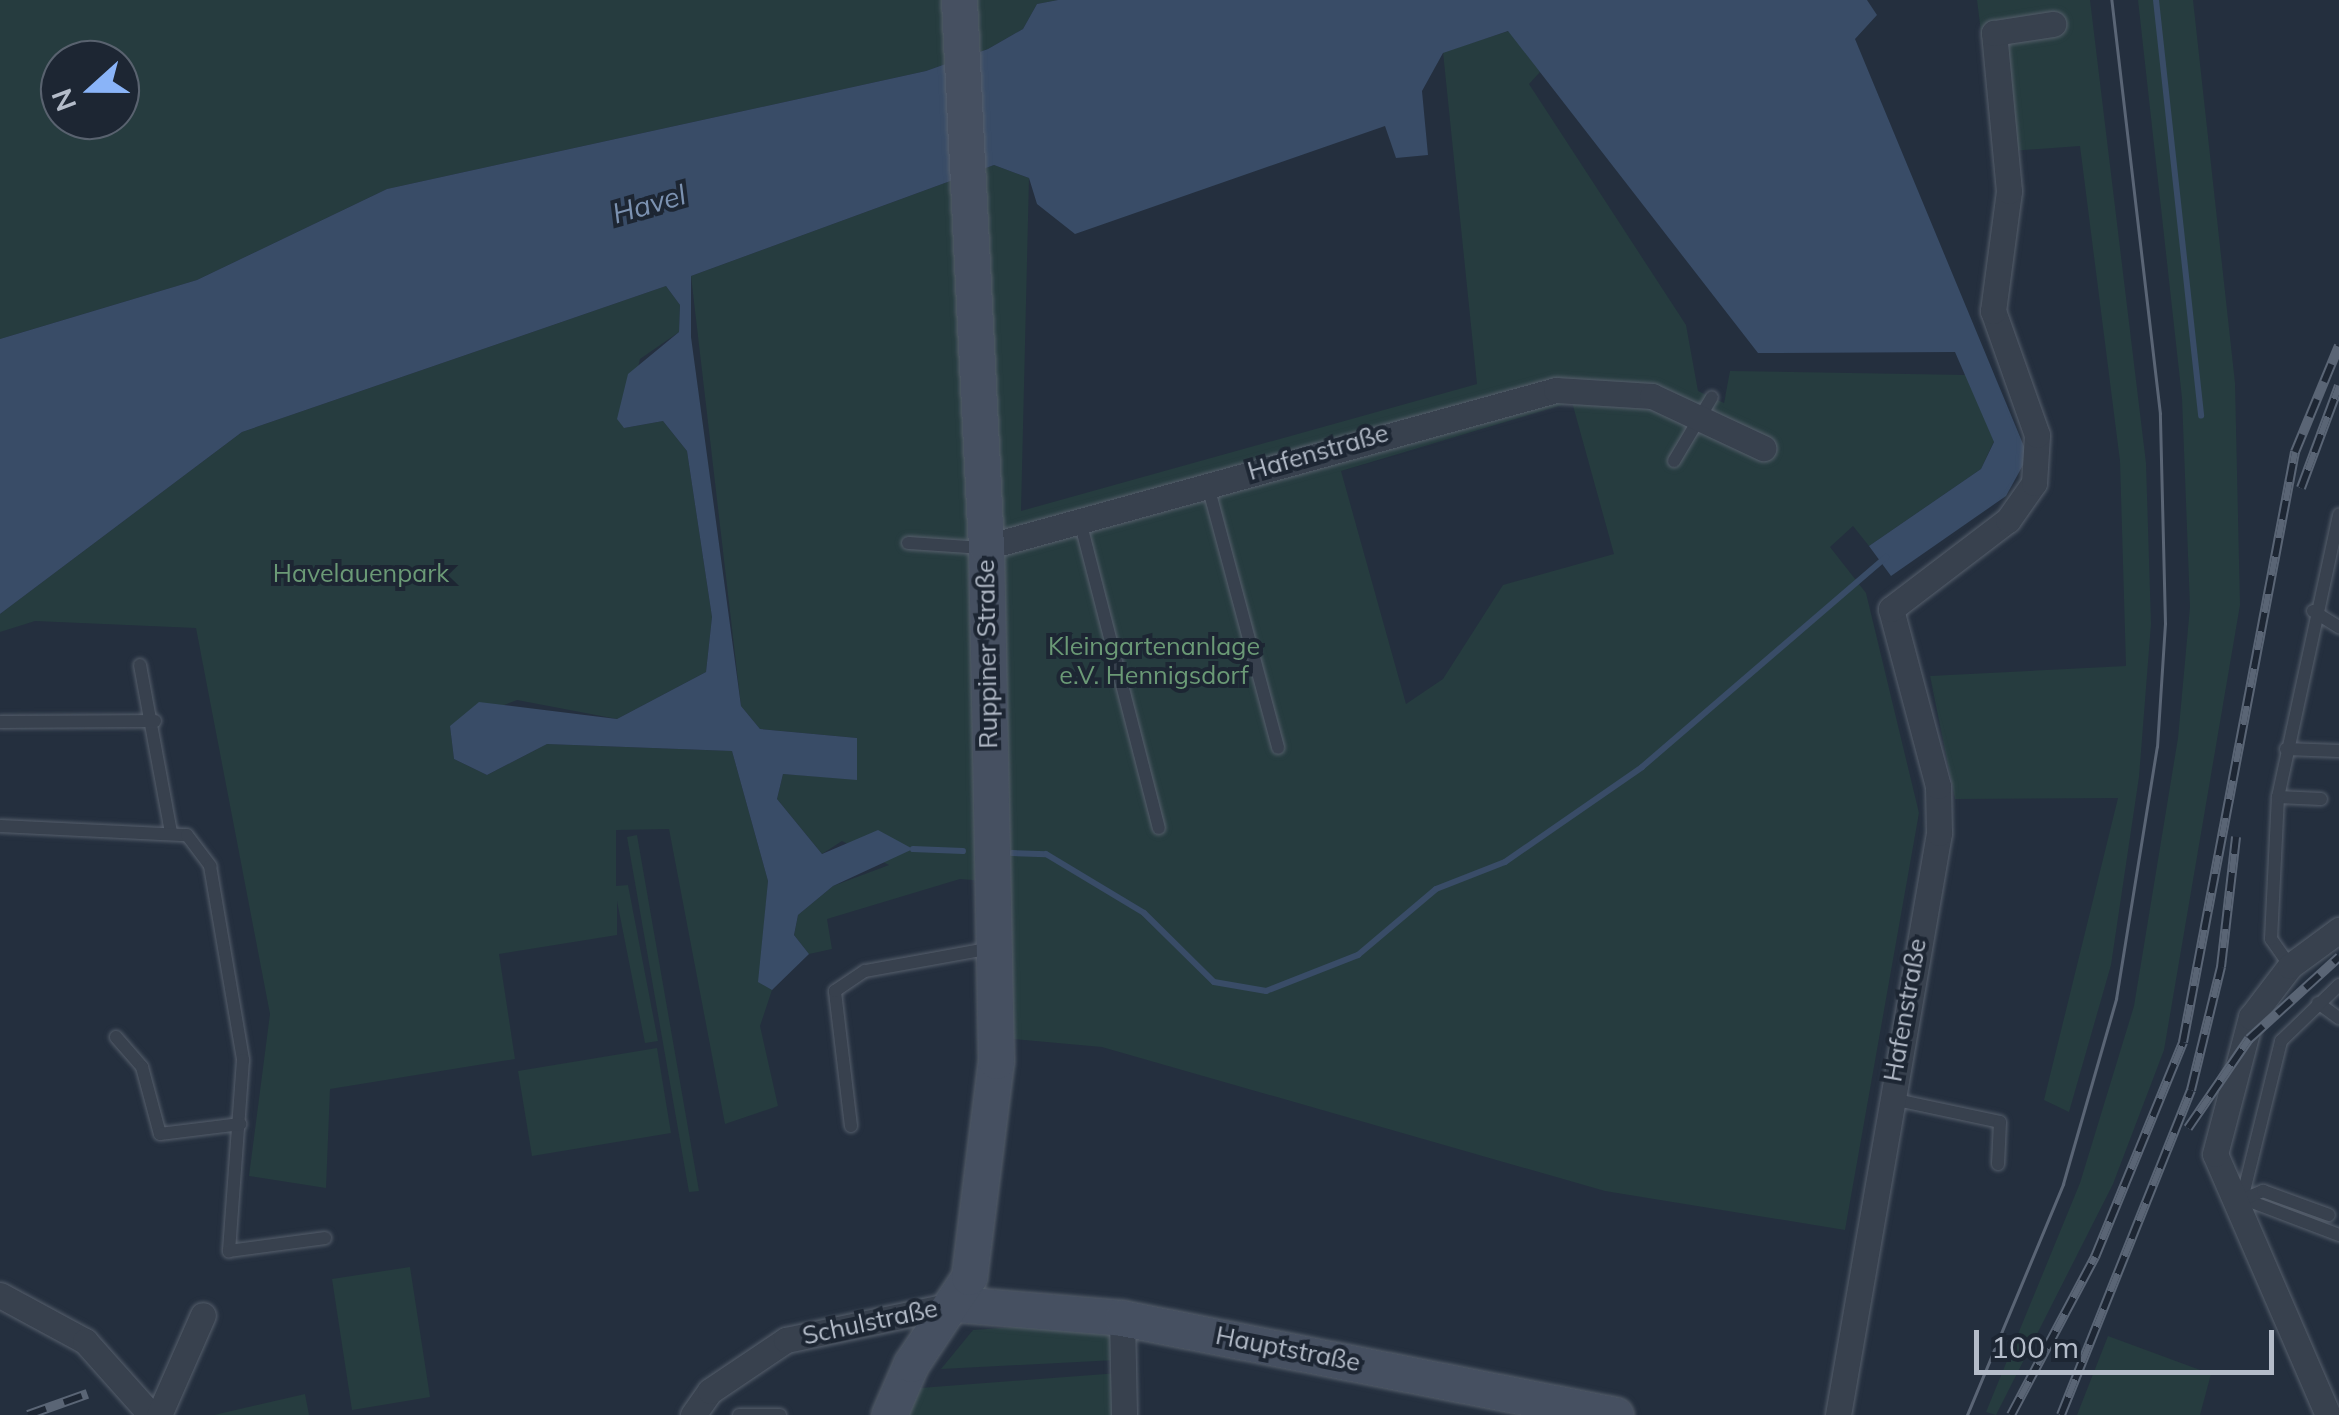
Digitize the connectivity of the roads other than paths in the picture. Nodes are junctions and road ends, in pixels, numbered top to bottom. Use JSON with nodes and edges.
{"nodes":[{"id":1,"x":959,"y":7,"type":"edge"},
{"id":2,"x":2053,"y":24,"type":"dead end"},
{"id":3,"x":1707,"y":405,"type":"junction"},
{"id":4,"x":1763,"y":448,"type":"dead end"},
{"id":5,"x":1674,"y":461,"type":"dead end"},
{"id":6,"x":1208,"y":484,"type":"junction"},
{"id":7,"x":2339,"y":514,"type":"edge"},
{"id":8,"x":1080,"y":518,"type":"junction"},
{"id":9,"x":2336,"y":536,"type":"edge"},
{"id":10,"x":908,"y":544,"type":"dead end"},
{"id":11,"x":986,"y":548,"type":"junction"},
{"id":12,"x":2313,"y":611,"type":"junction"},
{"id":13,"x":2339,"y":627,"type":"edge"},
{"id":14,"x":140,"y":665,"type":"dead end"},
{"id":15,"x":0,"y":722,"type":"edge"},
{"id":16,"x":155,"y":722,"type":"junction"},
{"id":17,"x":1278,"y":748,"type":"dead end"},
{"id":18,"x":2286,"y":748,"type":"junction"},
{"id":19,"x":2339,"y":751,"type":"edge"},
{"id":20,"x":2278,"y":796,"type":"junction"},
{"id":21,"x":2321,"y":799,"type":"dead end"},
{"id":22,"x":0,"y":826,"type":"edge"},
{"id":23,"x":1159,"y":828,"type":"dead end"},
{"id":24,"x":170,"y":832,"type":"junction"},
{"id":25,"x":2339,"y":930,"type":"edge"},
{"id":26,"x":994,"y":948,"type":"junction"},
{"id":27,"x":2290,"y":966,"type":"junction"},
{"id":28,"x":2339,"y":985,"type":"edge"},
{"id":29,"x":2318,"y":1003,"type":"junction"},
{"id":30,"x":2339,"y":1006,"type":"edge"},
{"id":31,"x":2339,"y":1018,"type":"edge"},
{"id":32,"x":116,"y":1037,"type":"dead end"},
{"id":33,"x":1890,"y":1098,"type":"junction"},
{"id":34,"x":240,"y":1124,"type":"junction"},
{"id":35,"x":851,"y":1126,"type":"dead end"},
{"id":36,"x":1998,"y":1164,"type":"dead end"},
{"id":37,"x":2235,"y":1199,"type":"junction"},
{"id":38,"x":2329,"y":1215,"type":"dead end"},
{"id":39,"x":2339,"y":1235,"type":"edge"},
{"id":40,"x":325,"y":1238,"type":"dead end"},
{"id":41,"x":0,"y":1295,"type":"edge"},
{"id":42,"x":957,"y":1304,"type":"junction"},
{"id":43,"x":203,"y":1315,"type":"dead end"},
{"id":44,"x":1122,"y":1318,"type":"junction"},
{"id":45,"x":704,"y":1412,"type":"edge"},
{"id":46,"x":150,"y":1415,"type":"edge"},
{"id":47,"x":159,"y":1415,"type":"edge"},
{"id":48,"x":739,"y":1415,"type":"edge"},
{"id":49,"x":780,"y":1415,"type":"edge"},
{"id":50,"x":890,"y":1415,"type":"edge"},
{"id":51,"x":1124,"y":1415,"type":"edge"},
{"id":52,"x":1616,"y":1415,"type":"edge"},
{"id":53,"x":1838,"y":1415,"type":"edge"},
{"id":54,"x":2328,"y":1415,"type":"edge"}],
"edges":[{"from":1,"to":11,"type":"main road","name":"Ruppiner Straße"},
{"from":2,"to":33,"type":"street","name":"Hafenstraße"},
{"from":3,"to":4,"type":"street","name":"Hafenstraße"},
{"from":3,"to":5,"type":"lane"},
{"from":3,"to":6,"type":"street","name":"Hafenstraße"},
{"from":6,"to":8,"type":"street","name":"Hafenstraße"},
{"from":6,"to":17,"type":"lane"},
{"from":7,"to":9,"type":"lane"},
{"from":8,"to":11,"type":"street","name":"Hafenstraße"},
{"from":8,"to":23,"type":"lane"},
{"from":9,"to":12,"type":"lane"},
{"from":10,"to":11,"type":"lane"},
{"from":11,"to":26,"type":"main road","name":"Ruppiner Straße"},
{"from":12,"to":13,"type":"lane"},
{"from":12,"to":18,"type":"lane"},
{"from":14,"to":16,"type":"lane"},
{"from":15,"to":16,"type":"lane"},
{"from":16,"to":24,"type":"lane"},
{"from":18,"to":19,"type":"lane"},
{"from":18,"to":20,"type":"lane"},
{"from":20,"to":21,"type":"lane"},
{"from":20,"to":27,"type":"lane"},
{"from":22,"to":24,"type":"lane"},
{"from":24,"to":34,"type":"lane"},
{"from":25,"to":27,"type":"street"},
{"from":26,"to":35,"type":"lane"},
{"from":26,"to":42,"type":"main road","name":"Ruppiner Straße"},
{"from":27,"to":37,"type":"street"},
{"from":28,"to":29,"type":"lane"},
{"from":29,"to":30,"type":"lane"},
{"from":29,"to":31,"type":"lane"},
{"from":29,"to":37,"type":"lane"},
{"from":32,"to":34,"type":"lane"},
{"from":33,"to":36,"type":"lane"},
{"from":33,"to":53,"type":"street","name":"Hafenstraße"},
{"from":34,"to":40,"type":"lane"},
{"from":37,"to":38,"type":"lane"},
{"from":37,"to":39,"type":"lane"},
{"from":37,"to":54,"type":"street"},
{"from":41,"to":46,"type":"street"},
{"from":42,"to":44,"type":"main road","name":"Hauptstraße"},
{"from":42,"to":45,"type":"street","name":"Schulstraße"},
{"from":42,"to":50,"type":"main road","name":"Ruppiner Straße"},
{"from":43,"to":47,"type":"street"},
{"from":44,"to":51,"type":"street"},
{"from":44,"to":52,"type":"main road","name":"Hauptstraße"},
{"from":48,"to":49,"type":"lane"}]}
